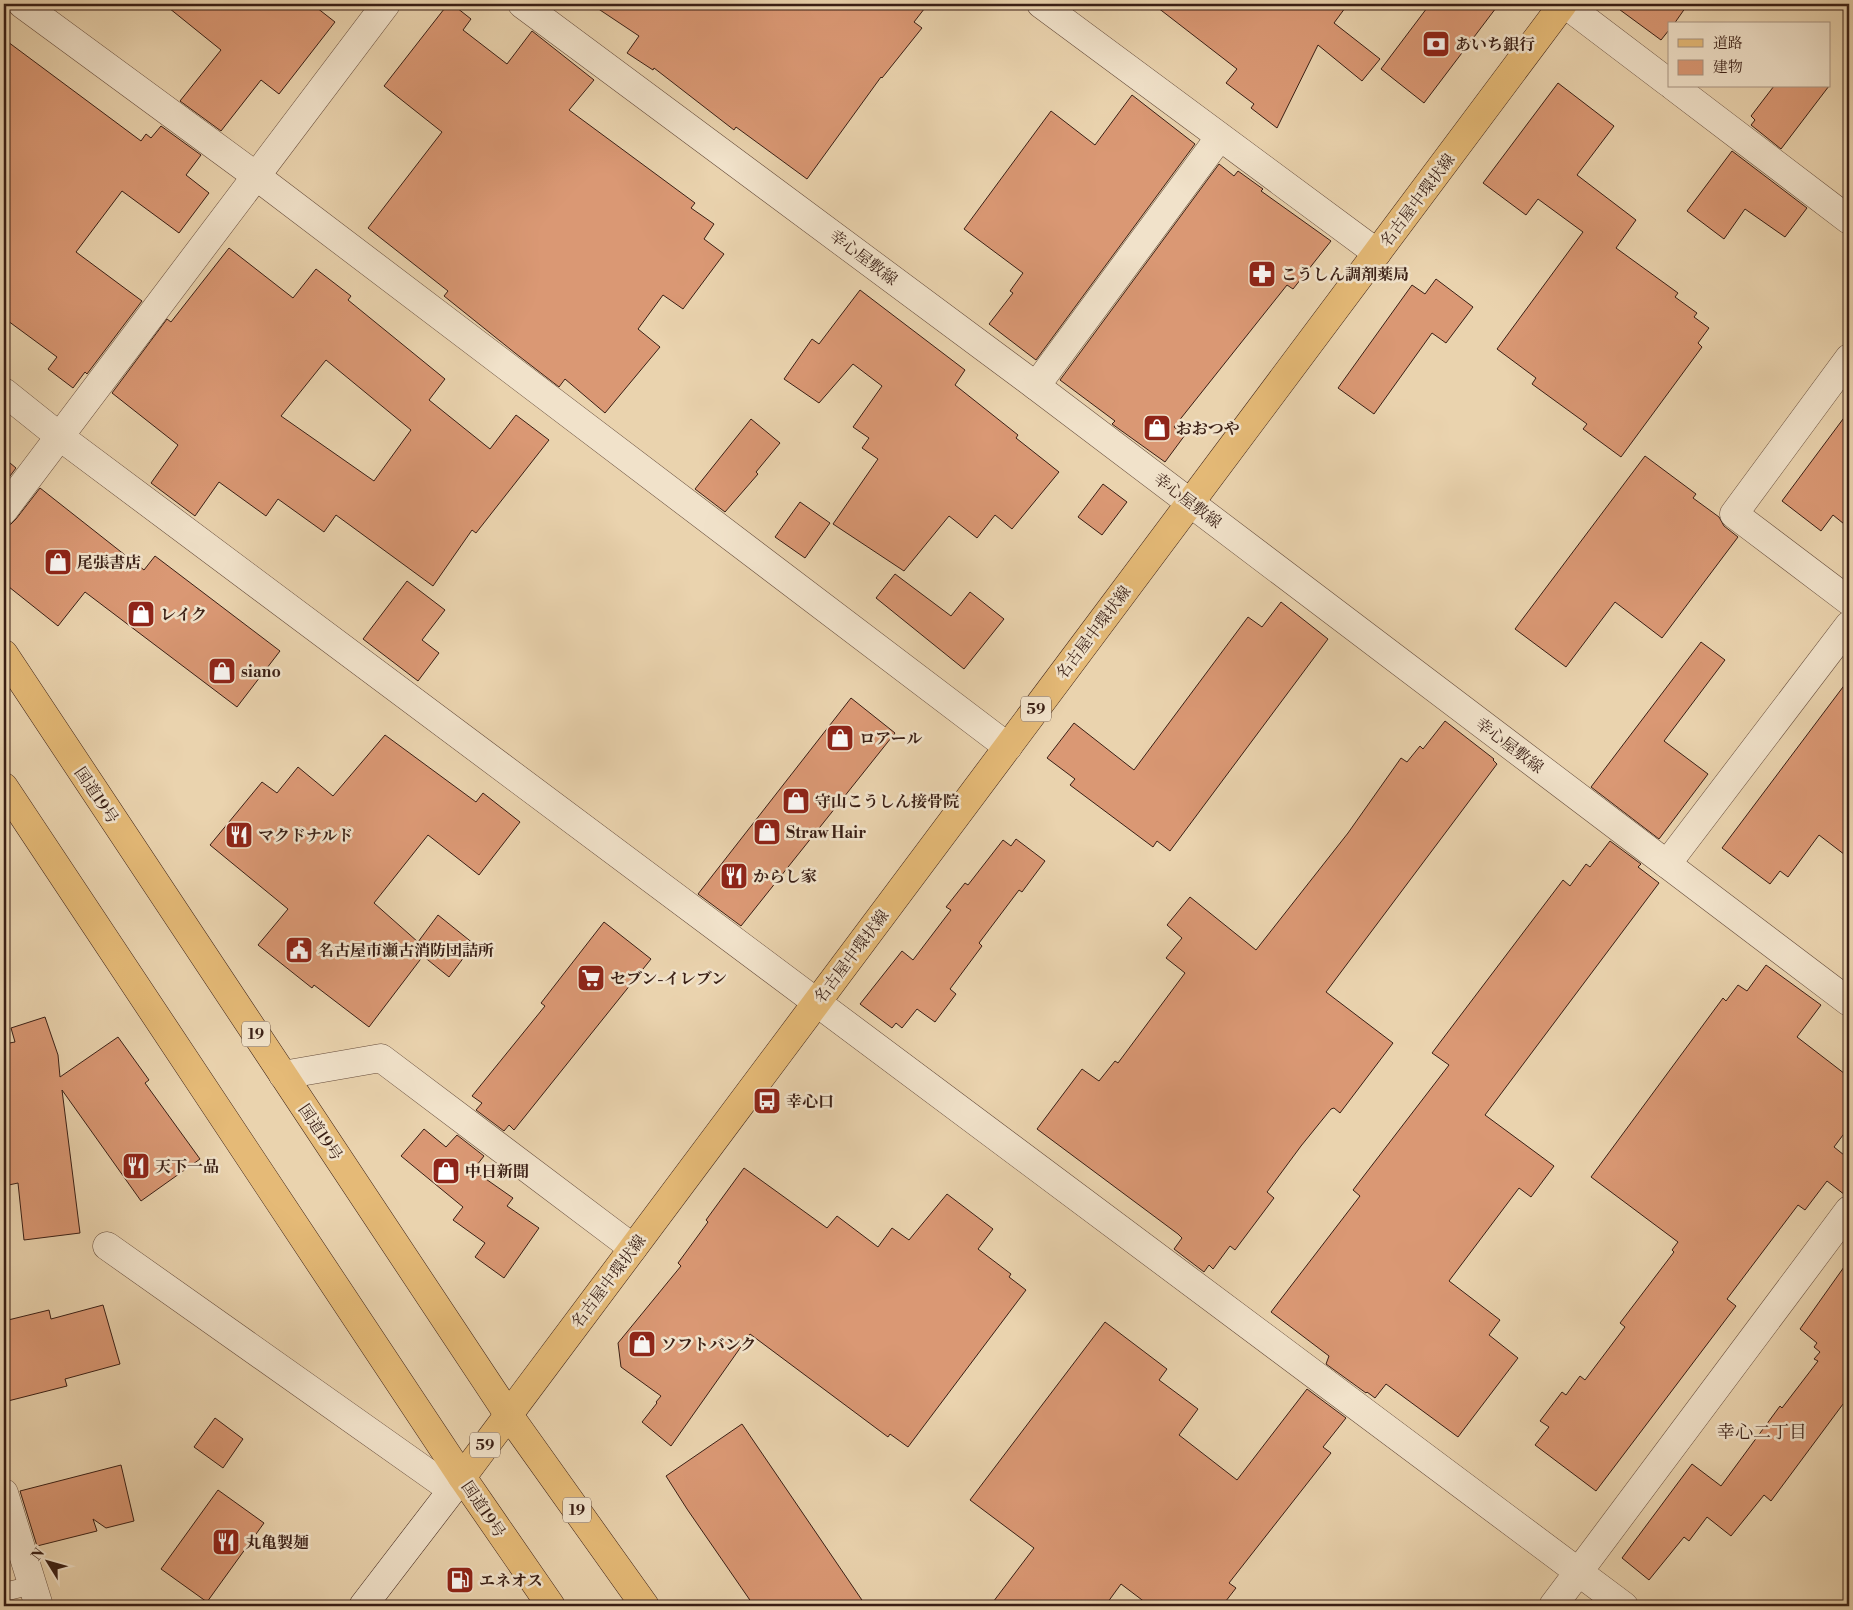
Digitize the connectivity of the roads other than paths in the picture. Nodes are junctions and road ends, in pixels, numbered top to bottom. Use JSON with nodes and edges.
{"nodes":[{"id":1,"x":22,"y":4,"type":"edge"},
{"id":2,"x":386,"y":4,"type":"edge"},
{"id":3,"x":522,"y":4,"type":"edge"},
{"id":4,"x":1041,"y":4,"type":"edge"},
{"id":5,"x":1564,"y":4,"type":"edge"},
{"id":6,"x":1668,"y":82,"type":"edge"},
{"id":7,"x":1676,"y":88,"type":"edge"},
{"id":8,"x":1219,"y":138,"type":"junction"},
{"id":9,"x":256,"y":176,"type":"junction"},
{"id":10,"x":1849,"y":220,"type":"edge"},
{"id":11,"x":1377,"y":253,"type":"junction"},
{"id":12,"x":1849,"y":358,"type":"edge"},
{"id":13,"x":1036,"y":386,"type":"junction"},
{"id":14,"x":4,"y":392,"type":"edge"},
{"id":15,"x":59,"y":436,"type":"junction"},
{"id":16,"x":1190,"y":502,"type":"junction"},
{"id":17,"x":4,"y":510,"type":"edge"},
{"id":18,"x":1849,"y":601,"type":"edge"},
{"id":19,"x":1849,"y":625,"type":"edge"},
{"id":20,"x":4,"y":654,"type":"edge"},
{"id":21,"x":1008,"y":747,"type":"junction"},
{"id":22,"x":4,"y":787,"type":"edge"},
{"id":23,"x":1668,"y":864,"type":"junction"},
{"id":24,"x":1846,"y":992,"type":"edge"},
{"id":25,"x":817,"y":1002,"type":"junction"},
{"id":26,"x":283,"y":1075,"type":"junction"},
{"id":27,"x":1849,"y":1210,"type":"edge"},
{"id":28,"x":107,"y":1246,"type":"dead end"},
{"id":29,"x":633,"y":1248,"type":"junction"},
{"id":30,"x":508,"y":1414,"type":"junction"},
{"id":31,"x":457,"y":1483,"type":"junction"},
{"id":32,"x":4,"y":1493,"type":"edge"},
{"id":33,"x":1578,"y":1572,"type":"junction"},
{"id":34,"x":4,"y":1592,"type":"edge"},
{"id":35,"x":36,"y":1596,"type":"edge"},
{"id":36,"x":363,"y":1606,"type":"edge"},
{"id":37,"x":551,"y":1606,"type":"edge"},
{"id":38,"x":645,"y":1606,"type":"edge"},
{"id":39,"x":1553,"y":1606,"type":"edge"},
{"id":40,"x":1624,"y":1606,"type":"edge"}],
"edges":[{"from":1,"to":9,"type":"street"},
{"from":2,"to":9,"type":"street"},
{"from":3,"to":13,"type":"street","name":"幸心屋敷線"},
{"from":4,"to":8,"type":"street"},
{"from":5,"to":6,"type":"street"},
{"from":5,"to":11,"type":"main road","name":"名古屋中環状線","number":"59"},
{"from":7,"to":10,"type":"street"},
{"from":8,"to":11,"type":"street"},
{"from":8,"to":13,"type":"street"},
{"from":9,"to":15,"type":"street"},
{"from":9,"to":21,"type":"street"},
{"from":11,"to":16,"type":"main road","name":"名古屋中環状線","number":"59"},
{"from":12,"to":18,"type":"street"},
{"from":13,"to":16,"type":"street","name":"幸心屋敷線"},
{"from":14,"to":15,"type":"street"},
{"from":15,"to":17,"type":"street"},
{"from":15,"to":25,"type":"street"},
{"from":16,"to":21,"type":"main road","name":"名古屋中環状線","number":"59"},
{"from":16,"to":23,"type":"street","name":"幸心屋敷線"},
{"from":19,"to":23,"type":"street"},
{"from":20,"to":26,"type":"main road","name":"国道19号","number":"19"},
{"from":21,"to":25,"type":"main road","name":"名古屋中環状線","number":"59"},
{"from":22,"to":31,"type":"main road","name":"国道19号"},
{"from":23,"to":24,"type":"street","name":"幸心屋敷線"},
{"from":25,"to":29,"type":"main road","name":"名古屋中環状線","number":"59"},
{"from":25,"to":33,"type":"street"},
{"from":26,"to":29,"type":"street"},
{"from":26,"to":30,"type":"main road","name":"国道19号","number":"19"},
{"from":27,"to":33,"type":"street"},
{"from":28,"to":31,"type":"street"},
{"from":29,"to":30,"type":"main road","name":"名古屋中環状線","number":"59"},
{"from":30,"to":31,"type":"main road","name":"名古屋中環状線","number":"59"},
{"from":30,"to":38,"type":"main road","name":"国道19号","number":"19"},
{"from":31,"to":36,"type":"street"},
{"from":31,"to":37,"type":"main road","name":"国道19号"},
{"from":32,"to":35,"type":"street"},
{"from":33,"to":39,"type":"street"},
{"from":33,"to":40,"type":"street"},
{"from":34,"to":35,"type":"lane"}]}
